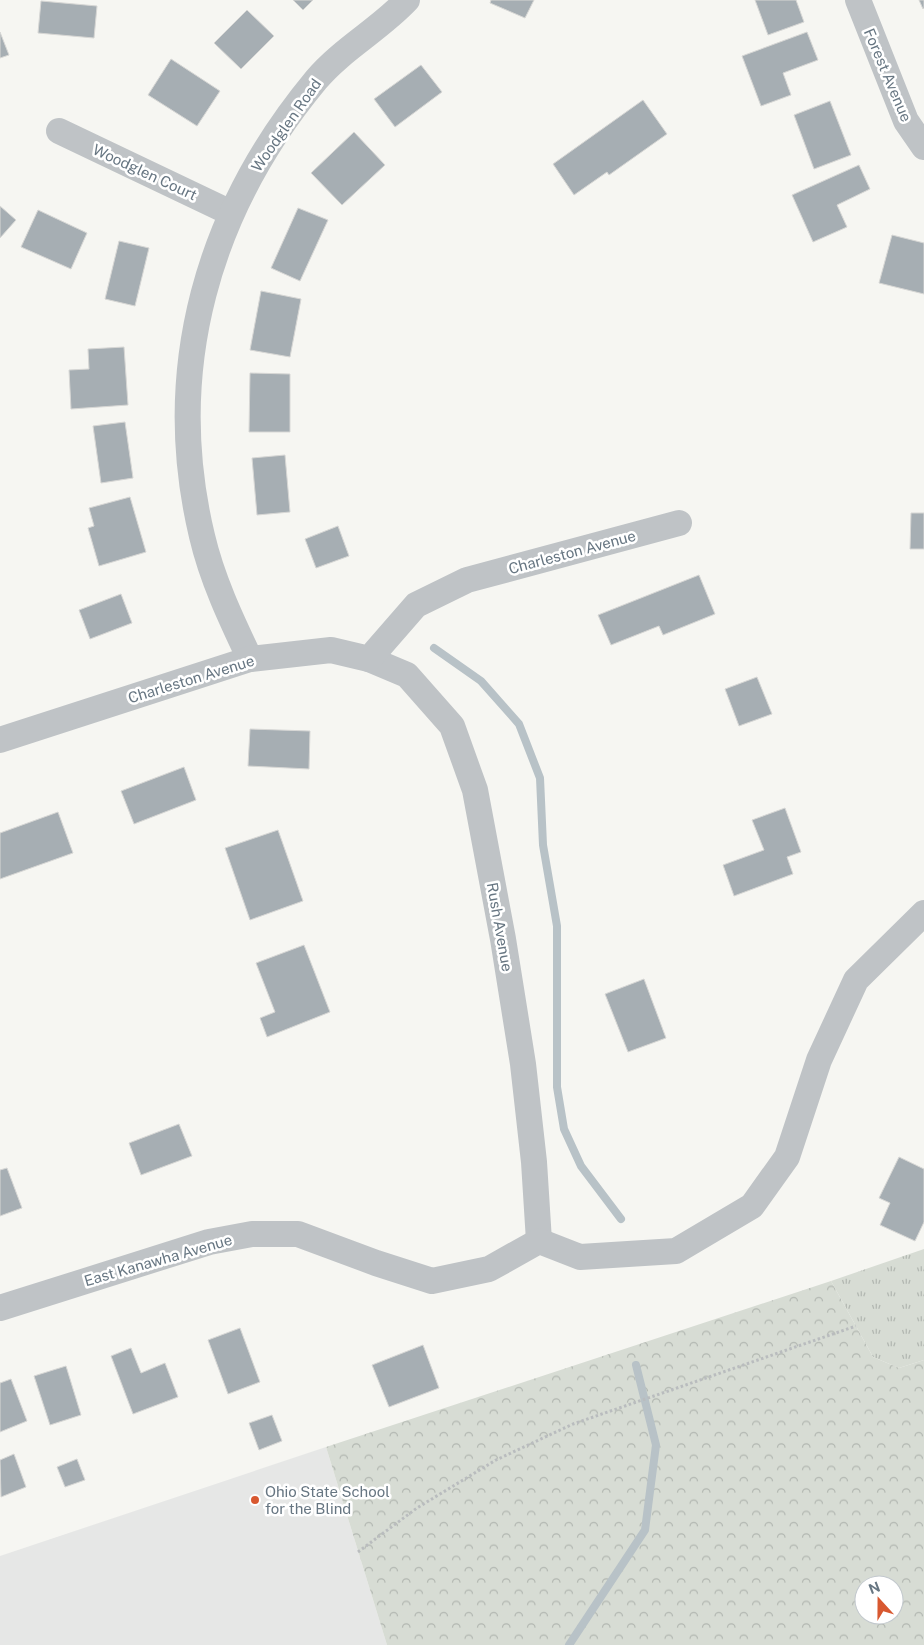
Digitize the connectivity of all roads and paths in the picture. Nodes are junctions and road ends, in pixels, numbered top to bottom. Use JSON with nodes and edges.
{"nodes":[{"id":1,"x":407,"y":0,"type":"edge"},
{"id":2,"x":858,"y":0,"type":"edge"},
{"id":3,"x":59,"y":131,"type":"dead end"},
{"id":4,"x":924,"y":147,"type":"edge"},
{"id":5,"x":231,"y":213,"type":"junction"},
{"id":6,"x":679,"y":523,"type":"dead end"},
{"id":7,"x":250,"y":659,"type":"junction"},
{"id":8,"x":369,"y":659,"type":"junction"},
{"id":9,"x":0,"y":740,"type":"edge"},
{"id":10,"x":924,"y":913,"type":"edge"},
{"id":11,"x":539,"y":1241,"type":"junction"},
{"id":12,"x":0,"y":1308,"type":"edge"},
{"id":13,"x":856,"y":1326,"type":"dead end"},
{"id":14,"x":358,"y":1552,"type":"dead end"}],
"edges":[{"from":1,"to":5,"type":"street","name":"Woodglen Road"},
{"from":2,"to":4,"type":"street","name":"Forest Avenue"},
{"from":3,"to":5,"type":"street","name":"Woodglen Court"},
{"from":5,"to":7,"type":"street","name":"Woodglen Road"},
{"from":6,"to":8,"type":"street","name":"Charleston Avenue"},
{"from":7,"to":8,"type":"street","name":"Charleston Avenue"},
{"from":7,"to":9,"type":"street","name":"Charleston Avenue"},
{"from":8,"to":11,"type":"street","name":"Rush Avenue"},
{"from":10,"to":11,"type":"street"},
{"from":11,"to":12,"type":"street","name":"East Kanawha Avenue"},
{"from":13,"to":14,"type":"path"}]}
